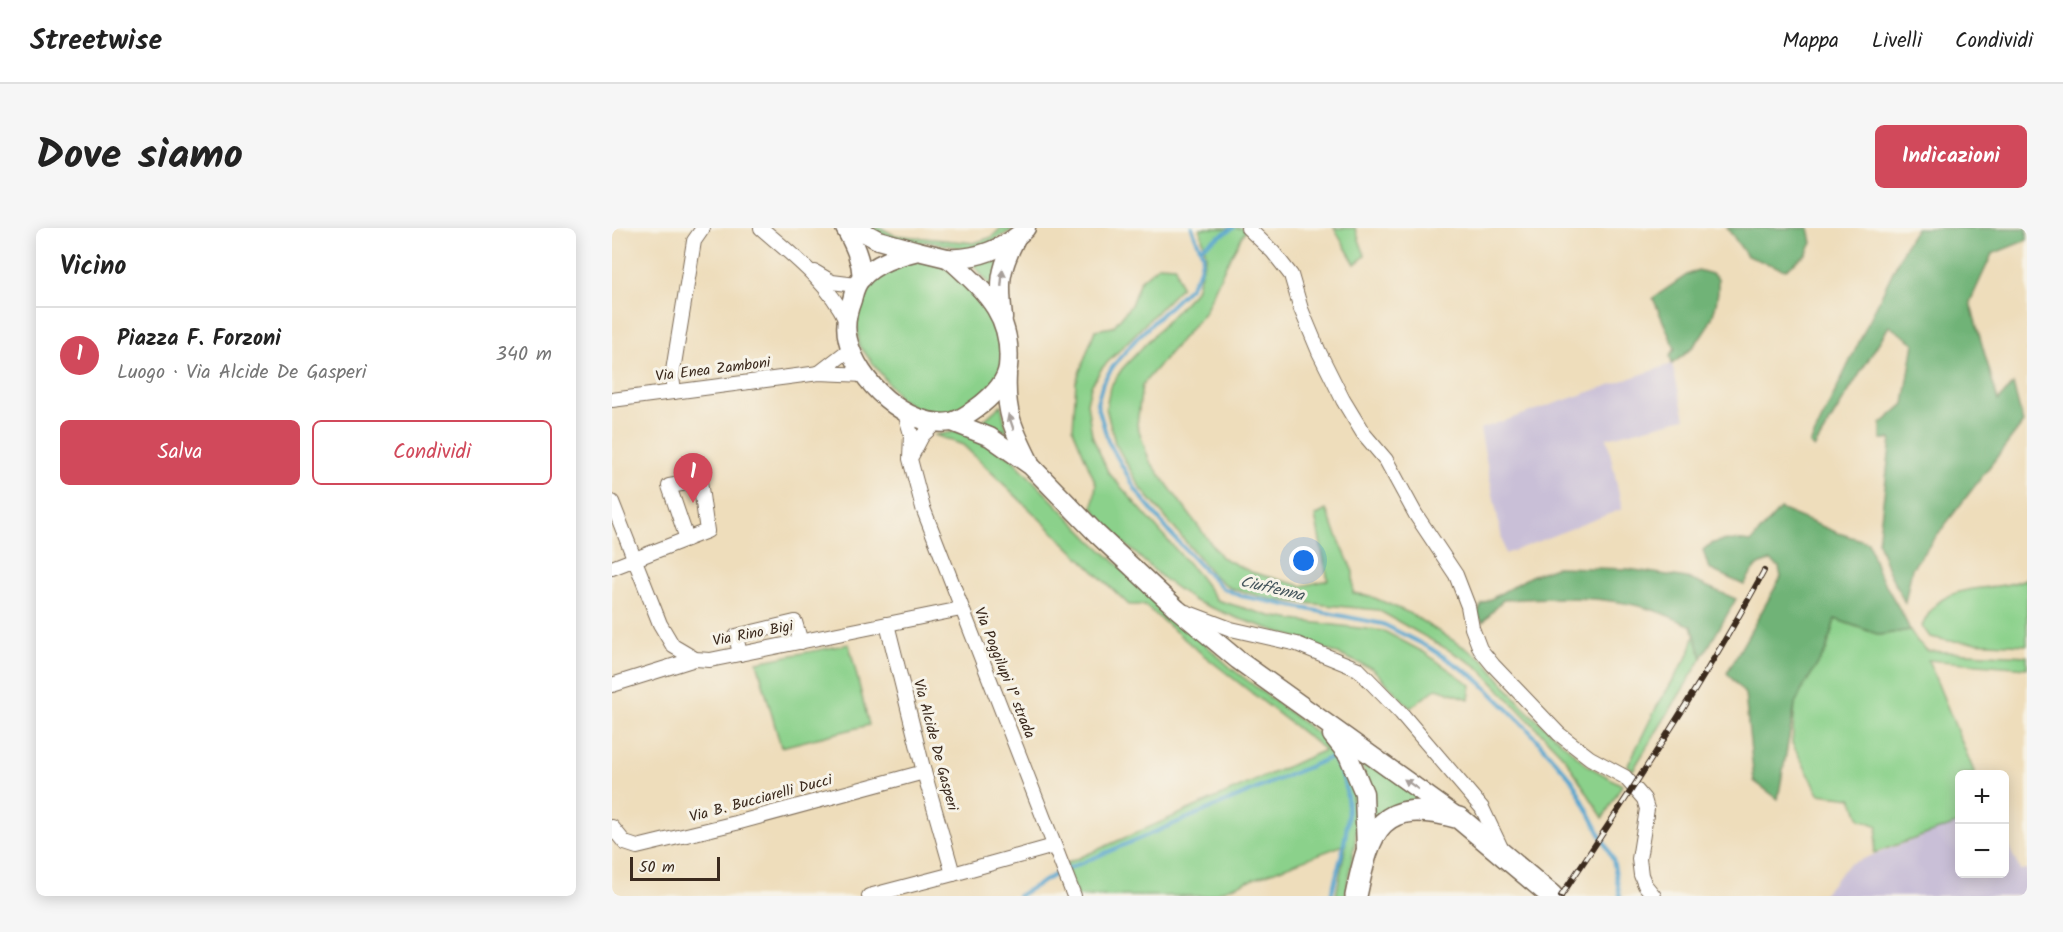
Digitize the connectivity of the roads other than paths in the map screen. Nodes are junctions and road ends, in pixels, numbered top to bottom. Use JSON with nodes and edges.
{"nodes":[{"id":1,"x":703,"y":228,"type":"edge"},
{"id":2,"x":762,"y":228,"type":"edge"},
{"id":3,"x":845,"y":228,"type":"edge"},
{"id":4,"x":855,"y":228,"type":"edge"},
{"id":5,"x":1248,"y":228,"type":"edge"},
{"id":6,"x":1021,"y":233,"type":"edge"},
{"id":7,"x":918,"y":251,"type":"junction"},
{"id":8,"x":947,"y":258,"type":"junction"},
{"id":9,"x":801,"y":264,"type":"junction"},
{"id":10,"x":859,"y":281,"type":"junction"},
{"id":11,"x":1003,"y":320,"type":"junction"},
{"id":12,"x":846,"y":321,"type":"junction"},
{"id":13,"x":850,"y":349,"type":"junction"},
{"id":14,"x":819,"y":373,"type":"junction"},
{"id":15,"x":866,"y":375,"type":"junction"},
{"id":16,"x":1007,"y":375,"type":"junction"},
{"id":17,"x":674,"y":392,"type":"junction"},
{"id":18,"x":612,"y":400,"type":"edge"},
{"id":19,"x":905,"y":413,"type":"junction"},
{"id":20,"x":945,"y":422,"type":"junction"},
{"id":21,"x":910,"y":459,"type":"junction"},
{"id":22,"x":1031,"y":466,"type":"junction"},
{"id":23,"x":612,"y":502,"type":"edge"},
{"id":24,"x":687,"y":539,"type":"dead end"},
{"id":25,"x":635,"y":560,"type":"junction"},
{"id":26,"x":612,"y":568,"type":"edge"},
{"id":27,"x":961,"y":609,"type":"junction"},
{"id":28,"x":1177,"y":609,"type":"junction"},
{"id":29,"x":887,"y":624,"type":"junction"},
{"id":30,"x":801,"y":642,"type":"junction"},
{"id":31,"x":740,"y":654,"type":"junction"},
{"id":32,"x":694,"y":659,"type":"junction"},
{"id":33,"x":612,"y":685,"type":"edge"},
{"id":34,"x":1320,"y":720,"type":"junction"},
{"id":35,"x":924,"y":772,"type":"junction"},
{"id":36,"x":1459,"y":818,"type":"junction"},
{"id":37,"x":612,"y":827,"type":"edge"},
{"id":38,"x":1054,"y":846,"type":"junction"},
{"id":39,"x":1366,"y":850,"type":"junction"},
{"id":40,"x":1504,"y":856,"type":"junction"},
{"id":41,"x":953,"y":874,"type":"junction"},
{"id":42,"x":869,"y":896,"type":"edge"},
{"id":43,"x":1074,"y":896,"type":"edge"},
{"id":44,"x":1356,"y":896,"type":"edge"},
{"id":45,"x":1552,"y":896,"type":"edge"},
{"id":46,"x":1654,"y":896,"type":"edge"}],
"edges":[{"from":1,"to":17,"type":"street"},
{"from":2,"to":9,"type":"street"},
{"from":3,"to":10,"type":"main road"},
{"from":4,"to":7,"type":"main road"},
{"from":5,"to":46,"type":"street"},
{"from":6,"to":8,"type":"main road"},
{"from":11,"to":6,"type":"main road","one_way":true},
{"from":7,"to":8,"type":"main road"},
{"from":7,"to":10,"type":"main road"},
{"from":8,"to":11,"type":"main road"},
{"from":9,"to":10,"type":"street"},
{"from":9,"to":12,"type":"street"},
{"from":10,"to":12,"type":"main road"},
{"from":11,"to":16,"type":"main road"},
{"from":12,"to":13,"type":"main road"},
{"from":13,"to":14,"type":"street"},
{"from":13,"to":15,"type":"main road"},
{"from":14,"to":15,"type":"street","name":"Via Enea Zamboni"},
{"from":14,"to":17,"type":"street","name":"Via Enea Zamboni"},
{"from":15,"to":19,"type":"main road"},
{"from":16,"to":20,"type":"main road"},
{"from":22,"to":16,"type":"main road","one_way":true},
{"from":17,"to":18,"type":"street","name":"Via Enea Zamboni"},
{"from":19,"to":20,"type":"main road"},
{"from":19,"to":21,"type":"street","name":"Via Poggilupi 1° strada"},
{"from":20,"to":21,"type":"street"},
{"from":20,"to":22,"type":"main road"},
{"from":21,"to":27,"type":"street","name":"Via Poggilupi 1° strada"},
{"from":22,"to":28,"type":"main road"},
{"from":23,"to":25,"type":"street","name":"Via Rino Bigi"},
{"from":24,"to":25,"type":"street"},
{"from":25,"to":26,"type":"street"},
{"from":25,"to":32,"type":"street","name":"Via Rino Bigi"},
{"from":27,"to":29,"type":"street","name":"Via Rino Bigi"},
{"from":27,"to":38,"type":"street","name":"Via Poggilupi 1° strada"},
{"from":28,"to":34,"type":"main road"},
{"from":28,"to":40,"type":"street"},
{"from":29,"to":30,"type":"street","name":"Via Rino Bigi"},
{"from":29,"to":35,"type":"street","name":"Via Alcide De Gasperi"},
{"from":30,"to":31,"type":"street","name":"Via Rino Bigi"},
{"from":30,"to":31,"type":"street"},
{"from":31,"to":32,"type":"street","name":"Via Rino Bigi"},
{"from":32,"to":33,"type":"street"},
{"from":36,"to":34,"type":"main road","one_way":true},
{"from":34,"to":39,"type":"main road"},
{"from":35,"to":37,"type":"street","name":"Via B. Bucciarelli Ducci"},
{"from":35,"to":41,"type":"street","name":"Via Alcide De Gasperi"},
{"from":36,"to":39,"type":"main road"},
{"from":36,"to":40,"type":"main road"},
{"from":38,"to":41,"type":"street"},
{"from":38,"to":43,"type":"street","name":"Via Poggilupi 1° strada"},
{"from":39,"to":44,"type":"main road"},
{"from":40,"to":45,"type":"main road"},
{"from":41,"to":42,"type":"street"}]}
